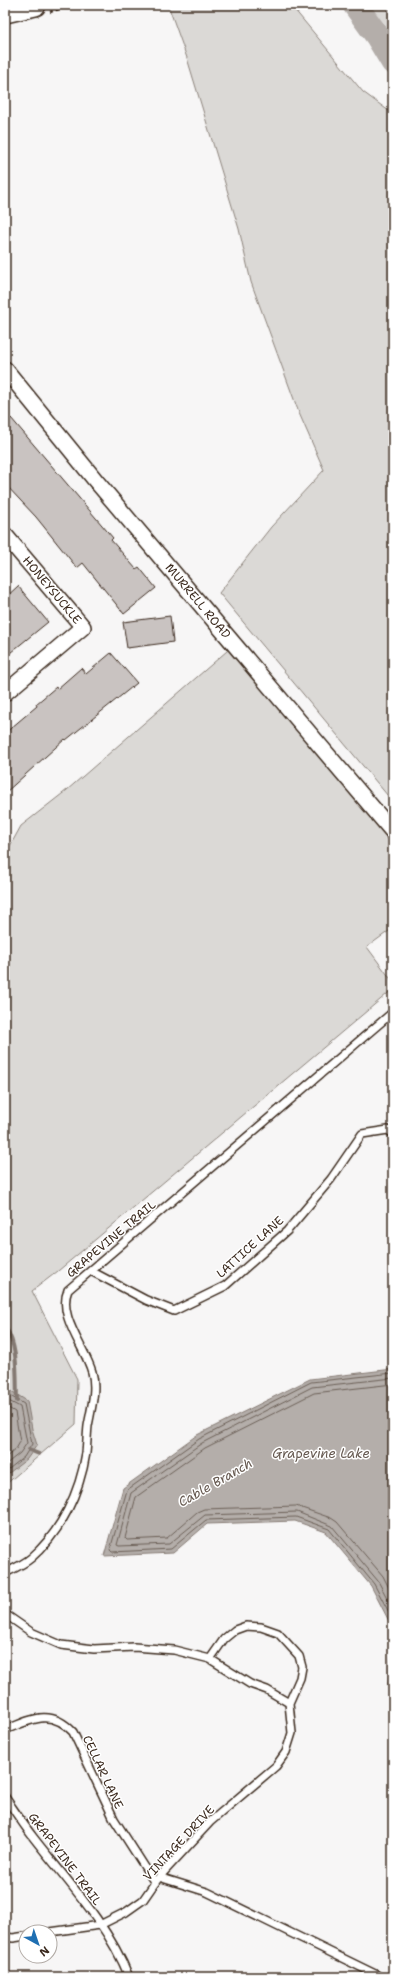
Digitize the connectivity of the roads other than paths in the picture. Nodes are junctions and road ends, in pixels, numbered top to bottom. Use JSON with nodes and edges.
{"nodes":[{"id":1,"x":35,"y":5,"type":"edge"},
{"id":2,"x":5,"y":12,"type":"edge"},
{"id":3,"x":5,"y":369,"type":"edge"},
{"id":4,"x":5,"y":535,"type":"edge"},
{"id":5,"x":5,"y":693,"type":"edge"},
{"id":6,"x":393,"y":832,"type":"edge"},
{"id":7,"x":393,"y":1012,"type":"edge"},
{"id":8,"x":393,"y":1134,"type":"edge"},
{"id":9,"x":91,"y":1271,"type":"junction"},
{"id":10,"x":5,"y":1574,"type":"edge"},
{"id":11,"x":5,"y":1614,"type":"edge"},
{"id":12,"x":210,"y":1659,"type":"junction"},
{"id":13,"x":289,"y":1703,"type":"junction"},
{"id":14,"x":5,"y":1730,"type":"edge"},
{"id":15,"x":5,"y":1797,"type":"edge"},
{"id":16,"x":157,"y":1880,"type":"junction"},
{"id":17,"x":100,"y":1925,"type":"junction"},
{"id":18,"x":58,"y":1931,"type":"edge"},
{"id":19,"x":5,"y":1936,"type":"edge"},
{"id":20,"x":18,"y":1937,"type":"edge"},
{"id":21,"x":377,"y":1975,"type":"dead end"},
{"id":22,"x":129,"y":1977,"type":"edge"}],
"edges":[{"from":1,"to":2,"type":"main road"},
{"from":3,"to":6,"type":"street","name":"MURRELL ROAD"},
{"from":4,"to":5,"type":"street","name":"HONEYSUCKLE"},
{"from":7,"to":9,"type":"lane","name":"GRAPEVINE TRAIL"},
{"from":8,"to":9,"type":"lane","name":"LATTICE LANE"},
{"from":9,"to":10,"type":"lane","name":"GRAPEVINE TRAIL"},
{"from":11,"to":12,"type":"lane"},
{"from":12,"to":13,"type":"lane"},
{"from":12,"to":13,"type":"lane","name":"VINTAGE DRIVE"},
{"from":13,"to":16,"type":"lane","name":"VINTAGE DRIVE"},
{"from":14,"to":16,"type":"lane","name":"CELLAR LANE"},
{"from":15,"to":17,"type":"lane","name":"GRAPEVINE TRAIL"},
{"from":16,"to":17,"type":"lane","name":"VINTAGE DRIVE"},
{"from":16,"to":21,"type":"lane"},
{"from":17,"to":18,"type":"lane","name":"VINTAGE DRIVE"},
{"from":17,"to":22,"type":"lane","name":"GRAPEVINE TRAIL"},
{"from":19,"to":20,"type":"lane"}]}
